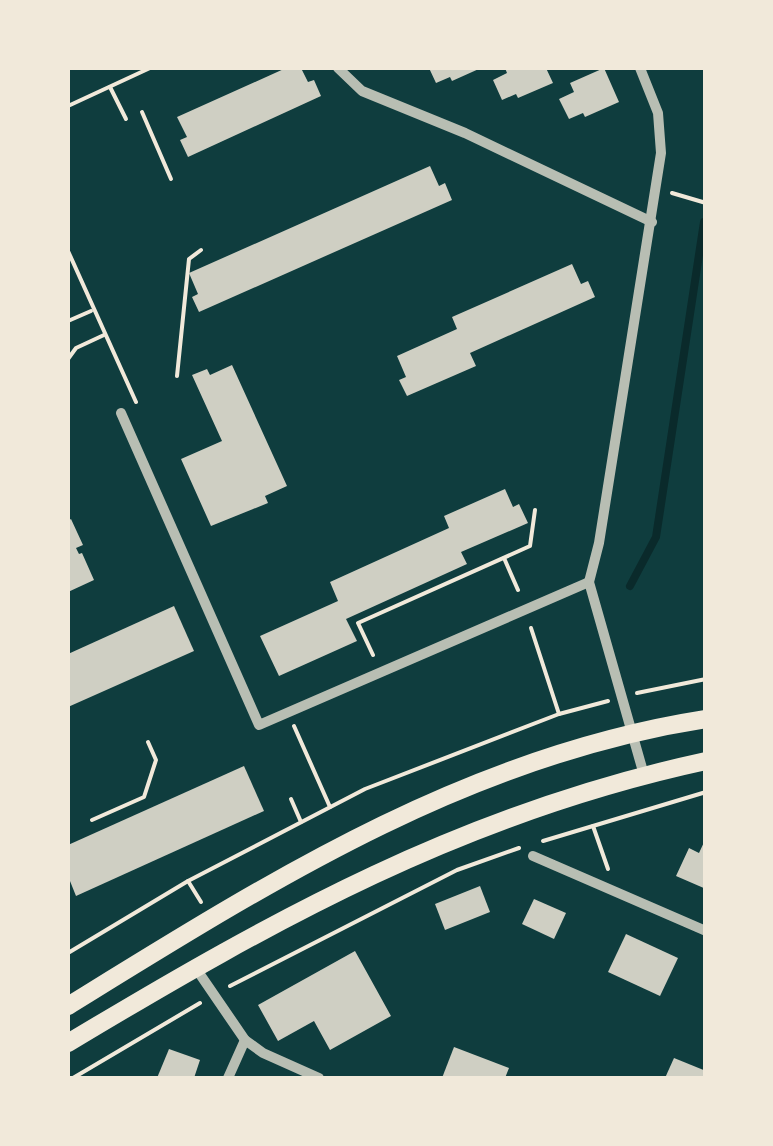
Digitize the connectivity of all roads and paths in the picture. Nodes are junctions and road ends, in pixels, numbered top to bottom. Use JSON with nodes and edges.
{"nodes":[{"id":1,"x":150,"y":68,"type":"edge"},
{"id":2,"x":338,"y":68,"type":"edge"},
{"id":3,"x":640,"y":68,"type":"edge"},
{"id":4,"x":110,"y":87,"type":"junction"},
{"id":5,"x":68,"y":106,"type":"edge"},
{"id":6,"x":142,"y":112,"type":"dead end"},
{"id":7,"x":126,"y":119,"type":"dead end"},
{"id":8,"x":170,"y":179,"type":"dead end"},
{"id":9,"x":670,"y":192,"type":"dead end"},
{"id":10,"x":706,"y":203,"type":"edge"},
{"id":11,"x":652,"y":222,"type":"junction"},
{"id":12,"x":201,"y":250,"type":"dead end"},
{"id":13,"x":68,"y":252,"type":"edge"},
{"id":14,"x":93,"y":310,"type":"junction"},
{"id":15,"x":68,"y":320,"type":"edge"},
{"id":16,"x":104,"y":335,"type":"junction"},
{"id":17,"x":68,"y":360,"type":"edge"},
{"id":18,"x":177,"y":376,"type":"dead end"},
{"id":19,"x":141,"y":412,"type":"dead end"},
{"id":20,"x":121,"y":413,"type":"dead end"},
{"id":21,"x":535,"y":510,"type":"dead end"},
{"id":22,"x":504,"y":558,"type":"junction"},
{"id":23,"x":589,"y":582,"type":"junction"},
{"id":24,"x":518,"y":590,"type":"dead end"},
{"id":25,"x":531,"y":628,"type":"dead end"},
{"id":26,"x":373,"y":656,"type":"dead end"},
{"id":27,"x":706,"y":679,"type":"edge"},
{"id":28,"x":658,"y":688,"type":"dead end"},
{"id":29,"x":580,"y":708,"type":"dead end"},
{"id":30,"x":559,"y":714,"type":"junction"},
{"id":31,"x":706,"y":720,"type":"edge"},
{"id":32,"x":294,"y":726,"type":"dead end"},
{"id":33,"x":633,"y":732,"type":"junction"},
{"id":34,"x":148,"y":742,"type":"dead end"},
{"id":35,"x":706,"y":762,"type":"edge"},
{"id":36,"x":644,"y":774,"type":"junction"},
{"id":37,"x":706,"y":792,"type":"edge"},
{"id":38,"x":291,"y":799,"type":"dead end"},
{"id":39,"x":330,"y":807,"type":"junction"},
{"id":40,"x":92,"y":820,"type":"dead end"},
{"id":41,"x":301,"y":822,"type":"junction"},
{"id":42,"x":593,"y":826,"type":"junction"},
{"id":43,"x":533,"y":856,"type":"dead end"},
{"id":44,"x":188,"y":880,"type":"junction"},
{"id":45,"x":615,"y":890,"type":"junction"},
{"id":46,"x":204,"y":907,"type":"dead end"},
{"id":47,"x":706,"y":931,"type":"edge"},
{"id":48,"x":68,"y":953,"type":"edge"},
{"id":49,"x":194,"y":967,"type":"junction"},
{"id":50,"x":212,"y":996,"type":"junction"},
{"id":51,"x":68,"y":1006,"type":"edge"},
{"id":52,"x":246,"y":1040,"type":"junction"},
{"id":53,"x":68,"y":1043,"type":"edge"},
{"id":54,"x":73,"y":1078,"type":"edge"},
{"id":55,"x":228,"y":1078,"type":"edge"},
{"id":56,"x":318,"y":1078,"type":"edge"}],
"edges":[{"from":1,"to":4,"type":"path"},
{"from":2,"to":11,"type":"street"},
{"from":3,"to":11,"type":"street"},
{"from":4,"to":5,"type":"path"},
{"from":4,"to":7,"type":"path"},
{"from":6,"to":8,"type":"path"},
{"from":9,"to":10,"type":"path"},
{"from":11,"to":23,"type":"street"},
{"from":12,"to":18,"type":"path"},
{"from":13,"to":14,"type":"path"},
{"from":14,"to":15,"type":"path"},
{"from":14,"to":16,"type":"path"},
{"from":16,"to":17,"type":"path"},
{"from":16,"to":19,"type":"path"},
{"from":20,"to":23,"type":"street"},
{"from":21,"to":22,"type":"path"},
{"from":22,"to":24,"type":"path"},
{"from":22,"to":26,"type":"path"},
{"from":23,"to":33,"type":"street"},
{"from":25,"to":30,"type":"path"},
{"from":27,"to":28,"type":"path"},
{"from":29,"to":30,"type":"path"},
{"from":30,"to":39,"type":"path"},
{"from":31,"to":33,"type":"main road"},
{"from":32,"to":39,"type":"path"},
{"from":33,"to":36,"type":"street"},
{"from":33,"to":51,"type":"main road"},
{"from":34,"to":40,"type":"path"},
{"from":35,"to":36,"type":"main road"},
{"from":36,"to":49,"type":"main road"},
{"from":37,"to":42,"type":"path"},
{"from":38,"to":41,"type":"path"},
{"from":39,"to":41,"type":"path"},
{"from":41,"to":44,"type":"path"},
{"from":42,"to":45,"type":"path"},
{"from":42,"to":50,"type":"path"},
{"from":43,"to":45,"type":"street"},
{"from":44,"to":46,"type":"path"},
{"from":44,"to":48,"type":"path"},
{"from":45,"to":47,"type":"street"},
{"from":49,"to":50,"type":"street"},
{"from":49,"to":53,"type":"main road"},
{"from":50,"to":52,"type":"street"},
{"from":50,"to":54,"type":"path"},
{"from":52,"to":55,"type":"street"},
{"from":52,"to":56,"type":"street"}]}
